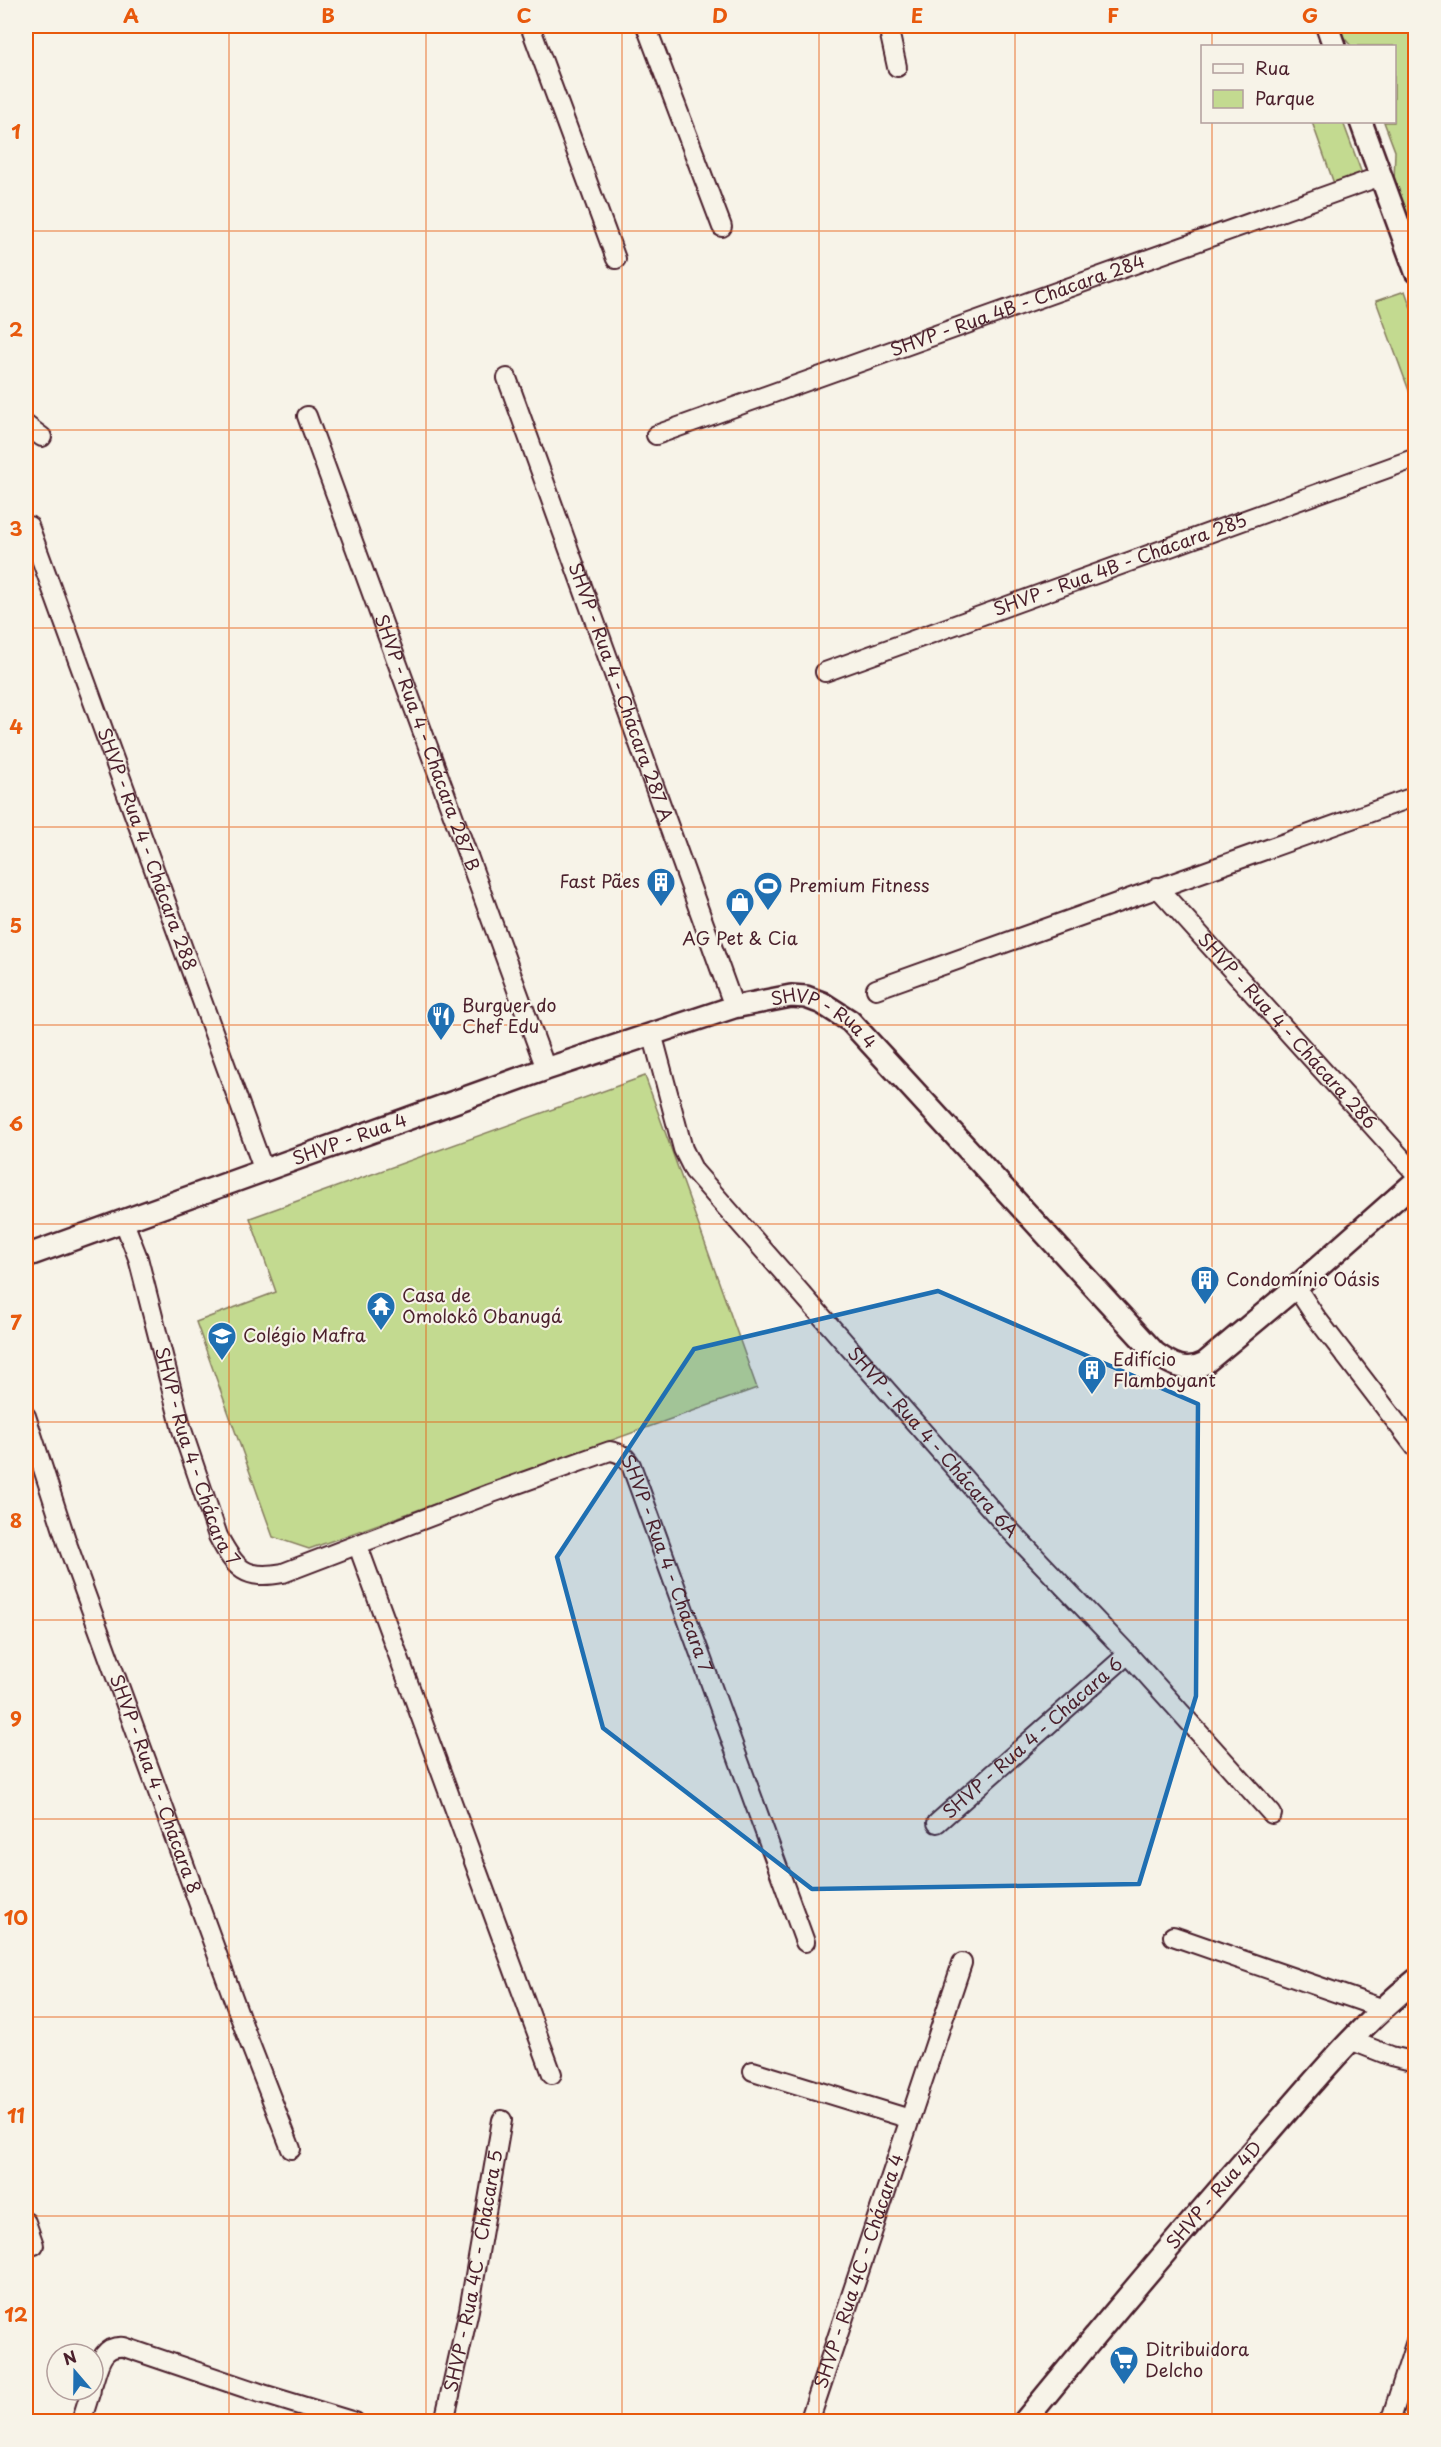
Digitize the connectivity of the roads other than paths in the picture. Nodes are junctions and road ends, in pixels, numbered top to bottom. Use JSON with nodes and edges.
{"nodes":[{"id":1,"x":530,"y":26,"type":"edge"},
{"id":2,"x":646,"y":26,"type":"edge"},
{"id":3,"x":888,"y":26,"type":"edge"},
{"id":4,"x":1327,"y":26,"type":"edge"},
{"id":5,"x":1334,"y":45,"type":"edge"},
{"id":6,"x":897,"y":67,"type":"dead end"},
{"id":7,"x":1361,"y":123,"type":"edge"},
{"id":8,"x":1381,"y":176,"type":"junction"},
{"id":9,"x":722,"y":227,"type":"dead end"},
{"id":10,"x":616,"y":259,"type":"dead end"},
{"id":11,"x":1416,"y":272,"type":"edge"},
{"id":12,"x":507,"y":378,"type":"dead end"},
{"id":13,"x":307,"y":416,"type":"dead end"},
{"id":14,"x":26,"y":425,"type":"edge"},
{"id":15,"x":656,"y":435,"type":"dead end"},
{"id":16,"x":42,"y":437,"type":"dead end"},
{"id":17,"x":1416,"y":458,"type":"edge"},
{"id":18,"x":29,"y":526,"type":"dead end"},
{"id":19,"x":825,"y":672,"type":"dead end"},
{"id":20,"x":1416,"y":795,"type":"edge"},
{"id":21,"x":1157,"y":887,"type":"junction"},
{"id":22,"x":876,"y":989,"type":"dead end"},
{"id":23,"x":734,"y":1007,"type":"junction"},
{"id":24,"x":652,"y":1033,"type":"junction"},
{"id":25,"x":546,"y":1069,"type":"junction"},
{"id":26,"x":264,"y":1171,"type":"junction"},
{"id":27,"x":1416,"y":1174,"type":"edge"},
{"id":28,"x":1416,"y":1181,"type":"edge"},
{"id":29,"x":124,"y":1222,"type":"junction"},
{"id":30,"x":26,"y":1256,"type":"edge"},
{"id":31,"x":1296,"y":1287,"type":"junction"},
{"id":32,"x":26,"y":1416,"type":"edge"},
{"id":33,"x":1416,"y":1448,"type":"edge"},
{"id":34,"x":358,"y":1545,"type":"junction"},
{"id":35,"x":1128,"y":1654,"type":"junction"},
{"id":36,"x":1272,"y":1814,"type":"dead end"},
{"id":37,"x":937,"y":1824,"type":"dead end"},
{"id":38,"x":1173,"y":1936,"type":"dead end"},
{"id":39,"x":805,"y":1942,"type":"dead end"},
{"id":40,"x":962,"y":1964,"type":"dead end"},
{"id":41,"x":1416,"y":1980,"type":"edge"},
{"id":42,"x":1381,"y":2008,"type":"junction"},
{"id":43,"x":1350,"y":2040,"type":"junction"},
{"id":44,"x":1416,"y":2062,"type":"edge"},
{"id":45,"x":753,"y":2071,"type":"dead end"},
{"id":46,"x":552,"y":2074,"type":"dead end"},
{"id":47,"x":502,"y":2120,"type":"dead end"},
{"id":48,"x":910,"y":2120,"type":"junction"},
{"id":49,"x":291,"y":2149,"type":"dead end"},
{"id":50,"x":26,"y":2222,"type":"edge"},
{"id":51,"x":34,"y":2245,"type":"dead end"},
{"id":52,"x":1416,"y":2341,"type":"edge"},
{"id":53,"x":105,"y":2352,"type":"edge"},
{"id":54,"x":87,"y":2402,"type":"edge"},
{"id":55,"x":81,"y":2421,"type":"edge"},
{"id":56,"x":355,"y":2421,"type":"edge"},
{"id":57,"x":444,"y":2421,"type":"edge"},
{"id":58,"x":809,"y":2421,"type":"edge"},
{"id":59,"x":1024,"y":2421,"type":"edge"},
{"id":60,"x":1390,"y":2421,"type":"edge"}],
"edges":[{"from":1,"to":10,"type":"street"},
{"from":2,"to":9,"type":"street"},
{"from":3,"to":6,"type":"street"},
{"from":4,"to":5,"type":"street"},
{"from":7,"to":8,"type":"street"},
{"from":8,"to":11,"type":"street"},
{"from":8,"to":15,"type":"street","name":"SHVP - Rua 4B - Chácara 284"},
{"from":12,"to":23,"type":"street","name":"SHVP - Rua 4 - Chácara 287 A"},
{"from":13,"to":25,"type":"street","name":"SHVP - Rua 4 - Chácara 287 B"},
{"from":14,"to":16,"type":"street"},
{"from":17,"to":19,"type":"street","name":"SHVP - Rua 4B - Chácara 285"},
{"from":18,"to":26,"type":"street","name":"SHVP - Rua 4 - Chácara 288"},
{"from":20,"to":21,"type":"street"},
{"from":21,"to":22,"type":"street"},
{"from":21,"to":27,"type":"street","name":"SHVP - Rua 4 - Chácara 286"},
{"from":23,"to":24,"type":"street","name":"SHVP - Rua 4"},
{"from":23,"to":31,"type":"street","name":"SHVP - Rua 4"},
{"from":24,"to":25,"type":"street","name":"SHVP - Rua 4"},
{"from":24,"to":35,"type":"street","name":"SHVP - Rua 4 - Chácara 6A"},
{"from":25,"to":26,"type":"street","name":"SHVP - Rua 4"},
{"from":26,"to":29,"type":"street","name":"SHVP - Rua 4"},
{"from":28,"to":31,"type":"street","name":"SHVP - Rua 4"},
{"from":29,"to":30,"type":"street","name":"SHVP - Rua 4"},
{"from":29,"to":34,"type":"street","name":"SHVP - Rua 4 - Chácara 7"},
{"from":31,"to":33,"type":"street"},
{"from":32,"to":49,"type":"street","name":"SHVP - Rua 4 - Chácara 8"},
{"from":34,"to":39,"type":"street","name":"SHVP - Rua 4 - Chácara 7"},
{"from":34,"to":46,"type":"street"},
{"from":35,"to":36,"type":"street","name":"SHVP - Rua 4 - Chácara 6A"},
{"from":35,"to":37,"type":"street","name":"SHVP - Rua 4 - Chácara 6"},
{"from":38,"to":42,"type":"street"},
{"from":40,"to":48,"type":"street","name":"SHVP - Rua 4C - Chácara 4"},
{"from":41,"to":42,"type":"street","name":"SHVP - Rua 4D"},
{"from":42,"to":43,"type":"street","name":"SHVP - Rua 4D"},
{"from":43,"to":44,"type":"street"},
{"from":43,"to":59,"type":"street","name":"SHVP - Rua 4D"},
{"from":45,"to":48,"type":"street"},
{"from":47,"to":57,"type":"street","name":"SHVP - Rua 4C - Chácara 5"},
{"from":48,"to":58,"type":"street","name":"SHVP - Rua 4C - Chácara 4"},
{"from":50,"to":51,"type":"street"},
{"from":52,"to":60,"type":"street"},
{"from":53,"to":56,"type":"street"},
{"from":54,"to":55,"type":"street"}]}
